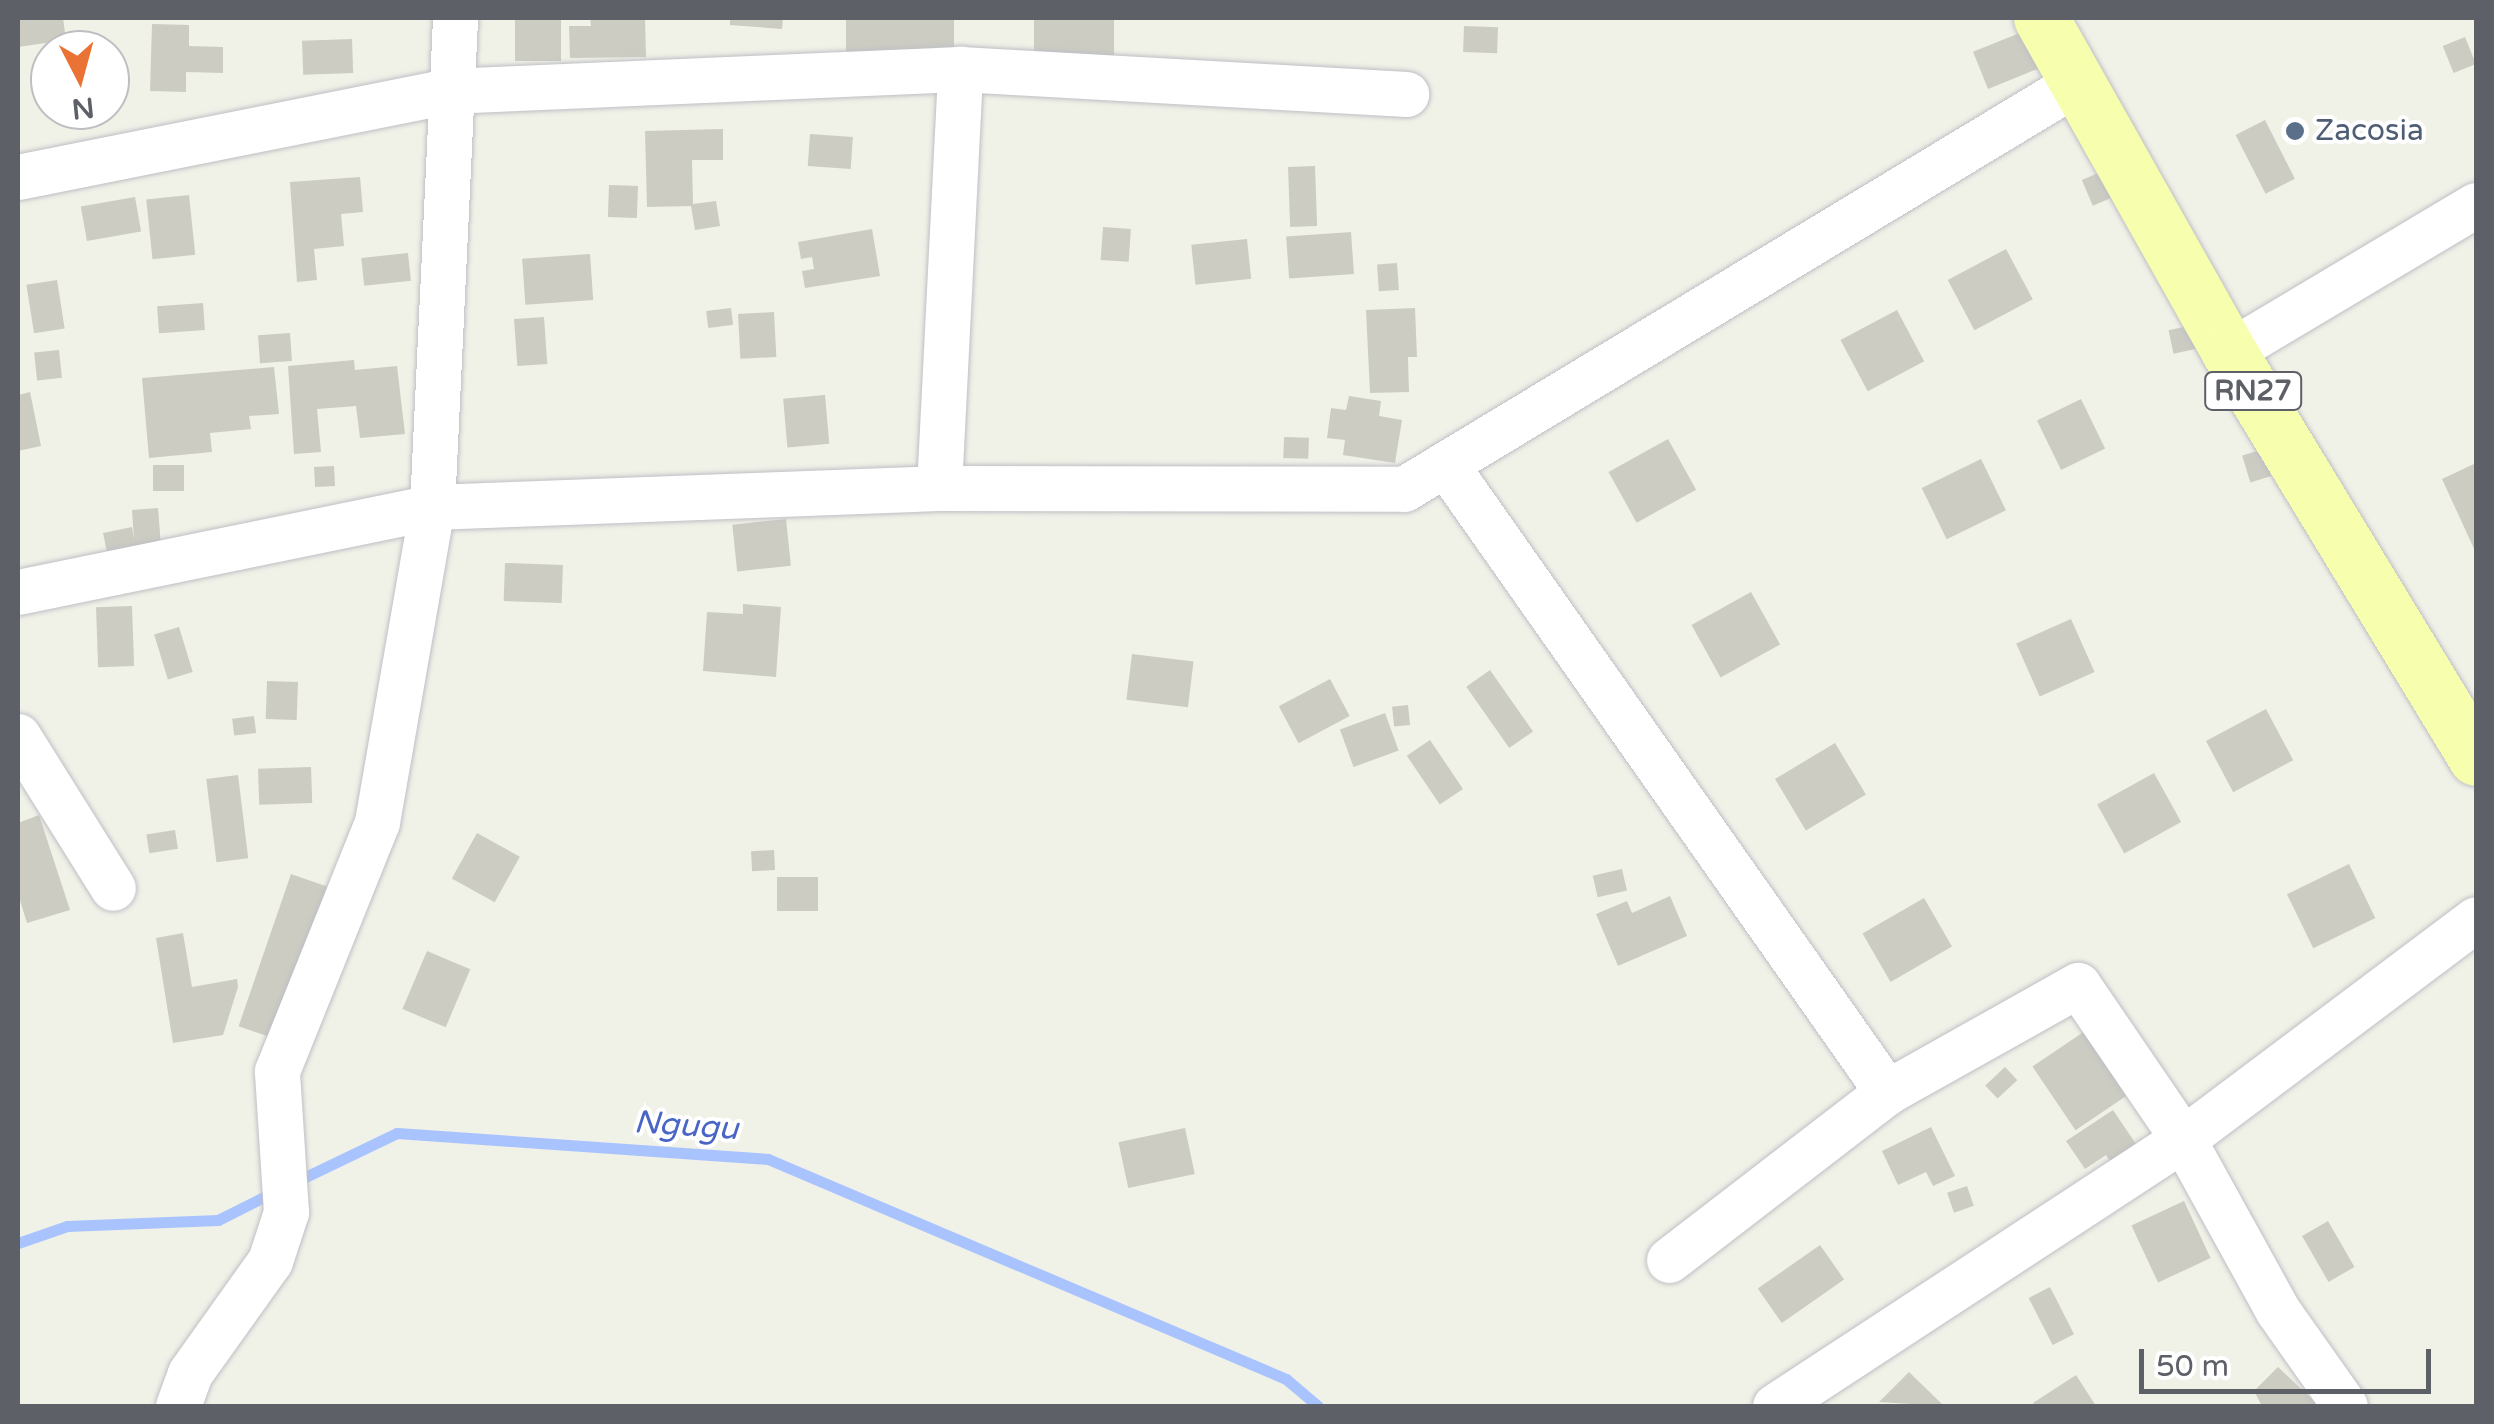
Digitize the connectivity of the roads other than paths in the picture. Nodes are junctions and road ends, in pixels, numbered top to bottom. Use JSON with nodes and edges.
{"nodes":[{"id":1,"x":456,"y":18,"type":"edge"},
{"id":2,"x":2041,"y":18,"type":"edge"},
{"id":3,"x":960,"y":69,"type":"junction"},
{"id":4,"x":2078,"y":82,"type":"junction"},
{"id":5,"x":448,"y":92,"type":"junction"},
{"id":6,"x":1406,"y":94,"type":"dead end"},
{"id":7,"x":18,"y":178,"type":"edge"},
{"id":8,"x":2476,"y":206,"type":"edge"},
{"id":9,"x":2229,"y":352,"type":"junction"},
{"id":10,"x":1446,"y":465,"type":"junction"},
{"id":11,"x":940,"y":488,"type":"junction"},
{"id":12,"x":432,"y":507,"type":"junction"},
{"id":13,"x":18,"y":592,"type":"edge"},
{"id":14,"x":18,"y":736,"type":"edge"},
{"id":15,"x":2476,"y":758,"type":"edge"},
{"id":16,"x":113,"y":888,"type":"dead end"},
{"id":17,"x":2476,"y":918,"type":"edge"},
{"id":18,"x":1887,"y":1092,"type":"junction"},
{"id":19,"x":2183,"y":1139,"type":"junction"},
{"id":20,"x":1669,"y":1260,"type":"dead end"},
{"id":21,"x":178,"y":1406,"type":"edge"},
{"id":22,"x":1775,"y":1406,"type":"edge"},
{"id":23,"x":2345,"y":1406,"type":"edge"}],
"edges":[{"from":1,"to":5,"type":"street"},
{"from":2,"to":4,"type":"main road","number":"RN27"},
{"from":3,"to":5,"type":"street"},
{"from":3,"to":6,"type":"street"},
{"from":3,"to":11,"type":"street"},
{"from":4,"to":9,"type":"main road","number":"RN27"},
{"from":4,"to":10,"type":"street"},
{"from":5,"to":7,"type":"street"},
{"from":5,"to":12,"type":"street"},
{"from":8,"to":9,"type":"street"},
{"from":9,"to":15,"type":"main road","number":"RN27"},
{"from":10,"to":11,"type":"street"},
{"from":10,"to":18,"type":"street"},
{"from":11,"to":12,"type":"street"},
{"from":12,"to":13,"type":"street"},
{"from":12,"to":21,"type":"street"},
{"from":14,"to":16,"type":"street"},
{"from":17,"to":19,"type":"street"},
{"from":18,"to":19,"type":"street"},
{"from":18,"to":20,"type":"street"},
{"from":19,"to":22,"type":"street"},
{"from":19,"to":23,"type":"street"}]}
